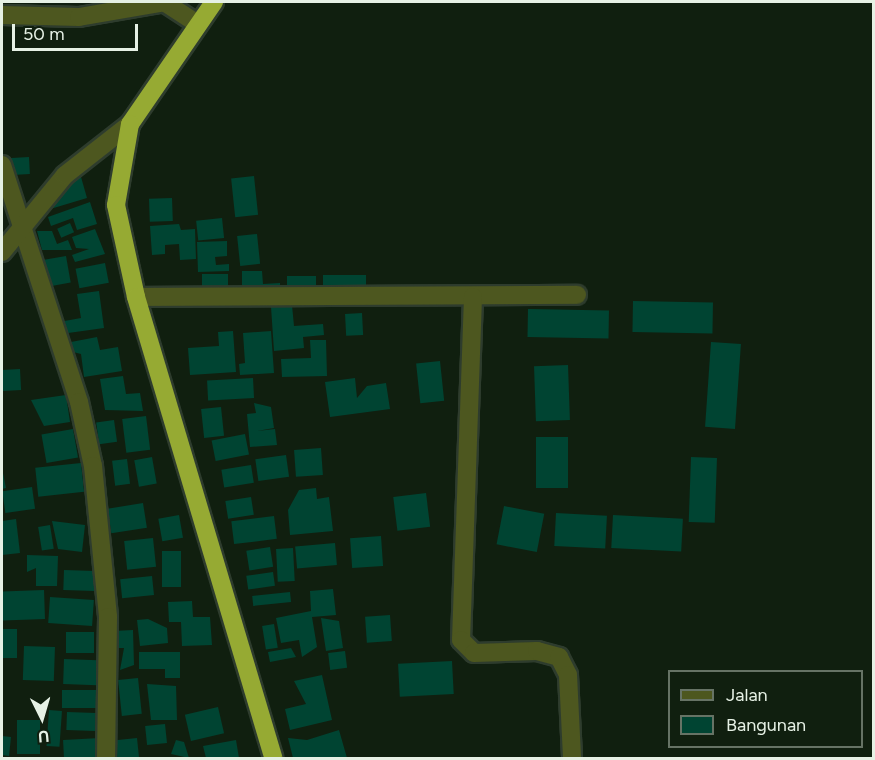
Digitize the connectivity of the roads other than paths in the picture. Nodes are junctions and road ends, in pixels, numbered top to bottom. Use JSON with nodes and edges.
{"nodes":[{"id":1,"x":164,"y":2,"type":"edge"},
{"id":2,"x":214,"y":2,"type":"edge"},
{"id":3,"x":2,"y":15,"type":"edge"},
{"id":4,"x":196,"y":23,"type":"junction"},
{"id":5,"x":130,"y":124,"type":"junction"},
{"id":6,"x":2,"y":165,"type":"edge"},
{"id":7,"x":20,"y":230,"type":"junction"},
{"id":8,"x":2,"y":252,"type":"edge"},
{"id":9,"x":577,"y":296,"type":"dead end"},
{"id":10,"x":136,"y":297,"type":"junction"},
{"id":11,"x":473,"y":297,"type":"junction"},
{"id":12,"x":106,"y":759,"type":"edge"},
{"id":13,"x":273,"y":759,"type":"edge"},
{"id":14,"x":572,"y":759,"type":"edge"}],
"edges":[{"from":1,"to":3,"type":"street"},
{"from":1,"to":4,"type":"street"},
{"from":2,"to":4,"type":"highway"},
{"from":4,"to":5,"type":"highway"},
{"from":5,"to":7,"type":"street"},
{"from":5,"to":10,"type":"highway"},
{"from":6,"to":7,"type":"street"},
{"from":7,"to":8,"type":"street"},
{"from":7,"to":12,"type":"street"},
{"from":9,"to":11,"type":"street"},
{"from":10,"to":11,"type":"street"},
{"from":10,"to":13,"type":"highway"},
{"from":11,"to":14,"type":"street"}]}
